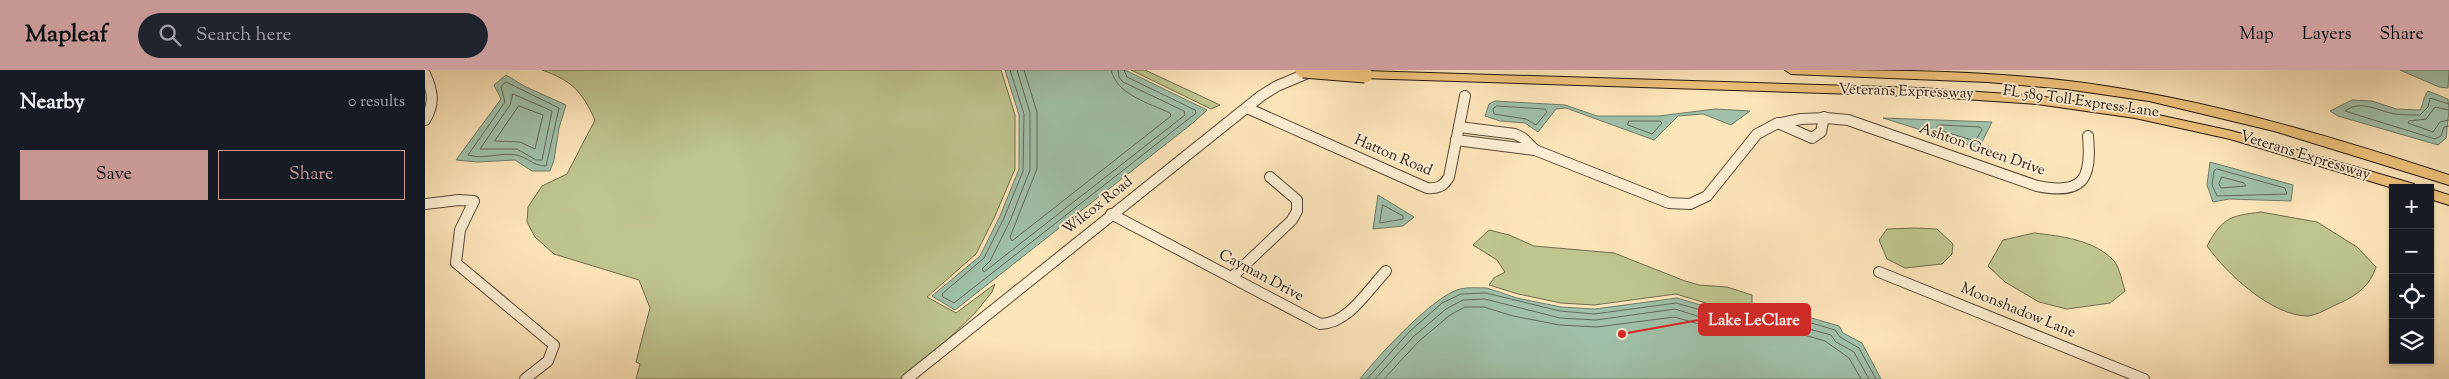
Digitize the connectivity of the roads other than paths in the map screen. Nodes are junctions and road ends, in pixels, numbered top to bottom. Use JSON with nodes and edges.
{"nodes":[{"id":1,"x":1303,"y":70,"type":"edge"},
{"id":2,"x":1316,"y":70,"type":"edge"},
{"id":3,"x":1791,"y":70,"type":"edge"},
{"id":4,"x":1373,"y":72,"type":"edge"},
{"id":5,"x":425,"y":74,"type":"edge"},
{"id":6,"x":1465,"y":96,"type":"dead end"},
{"id":7,"x":1247,"y":108,"type":"junction"},
{"id":8,"x":1824,"y":117,"type":"junction"},
{"id":9,"x":425,"y":120,"type":"edge"},
{"id":10,"x":1779,"y":124,"type":"junction"},
{"id":11,"x":1459,"y":126,"type":"junction"},
{"id":12,"x":1498,"y":132,"type":"junction"},
{"id":13,"x":2088,"y":136,"type":"dead end"},
{"id":14,"x":1457,"y":140,"type":"junction"},
{"id":15,"x":1494,"y":143,"type":"junction"},
{"id":16,"x":1535,"y":150,"type":"junction"},
{"id":17,"x":1270,"y":177,"type":"dead end"},
{"id":18,"x":2449,"y":180,"type":"edge"},
{"id":19,"x":2396,"y":184,"type":"edge"},
{"id":20,"x":2407,"y":184,"type":"edge"},
{"id":21,"x":2434,"y":195,"type":"edge"},
{"id":22,"x":2449,"y":200,"type":"edge"},
{"id":23,"x":425,"y":204,"type":"edge"},
{"id":24,"x":1111,"y":214,"type":"junction"},
{"id":25,"x":1386,"y":271,"type":"dead end"},
{"id":26,"x":1879,"y":272,"type":"dead end"},
{"id":27,"x":1232,"y":277,"type":"junction"},
{"id":28,"x":525,"y":379,"type":"edge"},
{"id":29,"x":907,"y":379,"type":"edge"},
{"id":30,"x":2144,"y":379,"type":"edge"}],
"edges":[{"from":1,"to":4,"type":"highway","name":"Veterans Expressway","bridge":true},
{"from":2,"to":7,"type":"street","name":"Wilcox Road"},
{"from":3,"to":18,"type":"highway","name":"Veterans Expressway"},
{"from":4,"to":19,"type":"highway","name":"Veterans Expressway"},
{"from":4,"to":20,"type":"highway","name":"FL 589 Toll Express Lane"},
{"from":5,"to":9,"type":"street"},
{"from":6,"to":11,"type":"street","name":"Hatton Road"},
{"from":7,"to":14,"type":"street","name":"Hatton Road"},
{"from":7,"to":24,"type":"street","name":"Wilcox Road"},
{"from":8,"to":10,"type":"street","name":"Ashton Green Drive"},
{"from":8,"to":10,"type":"street"},
{"from":8,"to":13,"type":"street","name":"Ashton Green Drive"},
{"from":10,"to":16,"type":"street","name":"Ashton Green Drive"},
{"from":11,"to":12,"type":"street","name":"Ashton Green Drive"},
{"from":11,"to":14,"type":"street","name":"Hatton Road"},
{"from":12,"to":15,"type":"street"},
{"from":12,"to":16,"type":"street","name":"Ashton Green Drive"},
{"from":14,"to":15,"type":"street","name":"Ashton Green Drive"},
{"from":15,"to":16,"type":"street","name":"Ashton Green Drive"},
{"from":17,"to":27,"type":"street"},
{"from":21,"to":22,"type":"highway"},
{"from":23,"to":28,"type":"street"},
{"from":24,"to":27,"type":"street","name":"Cayman Drive"},
{"from":24,"to":29,"type":"street","name":"Wilcox Road"},
{"from":25,"to":27,"type":"street","name":"Cayman Drive"},
{"from":26,"to":30,"type":"street","name":"Moonshadow Lane"}]}
